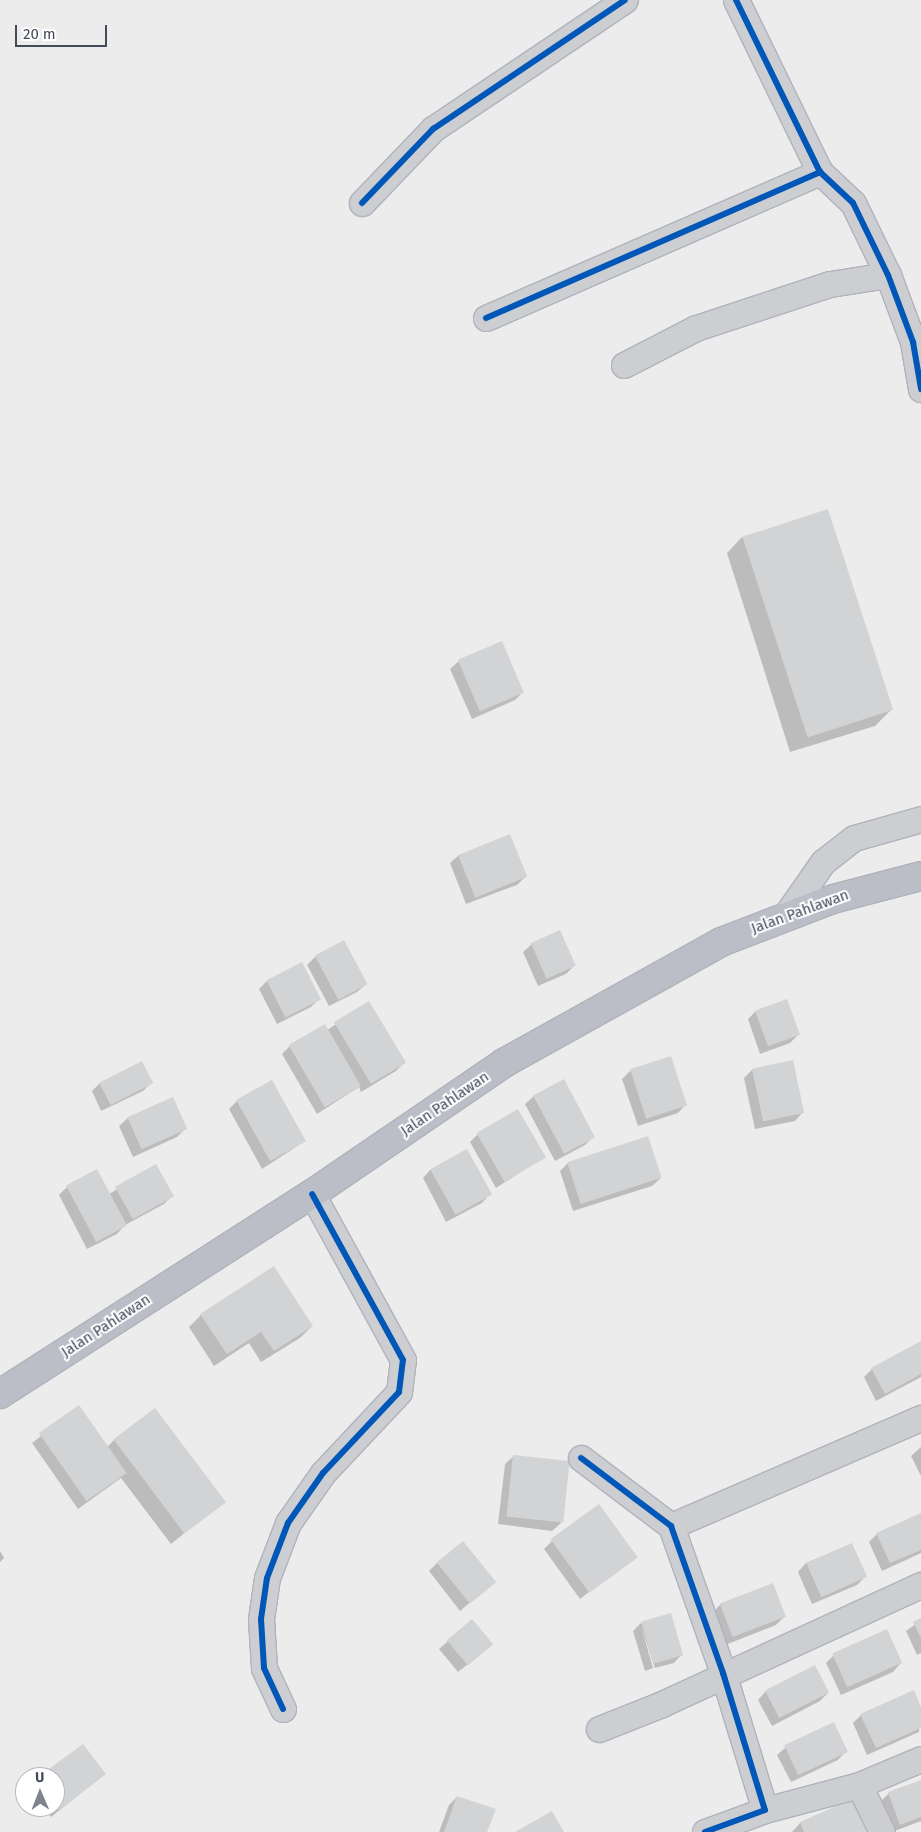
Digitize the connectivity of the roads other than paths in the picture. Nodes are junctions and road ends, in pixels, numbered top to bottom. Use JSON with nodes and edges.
{"nodes":[{"id":1,"x":625,"y":0,"type":"edge"},
{"id":2,"x":736,"y":0,"type":"edge"},
{"id":3,"x":820,"y":172,"type":"junction"},
{"id":4,"x":362,"y":203,"type":"dead end"},
{"id":5,"x":888,"y":274,"type":"junction"},
{"id":6,"x":486,"y":318,"type":"dead end"},
{"id":7,"x":624,"y":365,"type":"dead end"},
{"id":8,"x":921,"y":389,"type":"edge"},
{"id":9,"x":921,"y":820,"type":"edge"},
{"id":10,"x":921,"y":876,"type":"edge"},
{"id":11,"x":786,"y":915,"type":"junction"},
{"id":12,"x":312,"y":1194,"type":"junction"},
{"id":13,"x":0,"y":1394,"type":"edge"},
{"id":14,"x":921,"y":1418,"type":"edge"},
{"id":15,"x":581,"y":1458,"type":"dead end"},
{"id":16,"x":671,"y":1526,"type":"junction"},
{"id":17,"x":921,"y":1584,"type":"edge"},
{"id":18,"x":723,"y":1673,"type":"junction"},
{"id":19,"x":283,"y":1709,"type":"dead end"},
{"id":20,"x":599,"y":1729,"type":"dead end"},
{"id":21,"x":921,"y":1759,"type":"edge"},
{"id":22,"x":859,"y":1785,"type":"junction"},
{"id":23,"x":765,"y":1810,"type":"junction"},
{"id":24,"x":705,"y":1832,"type":"edge"},
{"id":25,"x":882,"y":1832,"type":"edge"}],
"edges":[{"from":1,"to":4,"type":"street"},
{"from":2,"to":3,"type":"street"},
{"from":3,"to":5,"type":"street"},
{"from":3,"to":6,"type":"street"},
{"from":5,"to":7,"type":"street"},
{"from":5,"to":8,"type":"street"},
{"from":9,"to":11,"type":"street"},
{"from":10,"to":11,"type":"highway","name":"Jalan Pahlawan"},
{"from":11,"to":12,"type":"highway","name":"Jalan Pahlawan"},
{"from":12,"to":13,"type":"highway","name":"Jalan Pahlawan"},
{"from":12,"to":19,"type":"street"},
{"from":14,"to":16,"type":"street"},
{"from":15,"to":16,"type":"street"},
{"from":16,"to":18,"type":"street"},
{"from":17,"to":18,"type":"street"},
{"from":18,"to":20,"type":"street"},
{"from":18,"to":23,"type":"street"},
{"from":21,"to":22,"type":"street"},
{"from":22,"to":23,"type":"street"},
{"from":22,"to":25,"type":"street"},
{"from":23,"to":24,"type":"street"}]}
